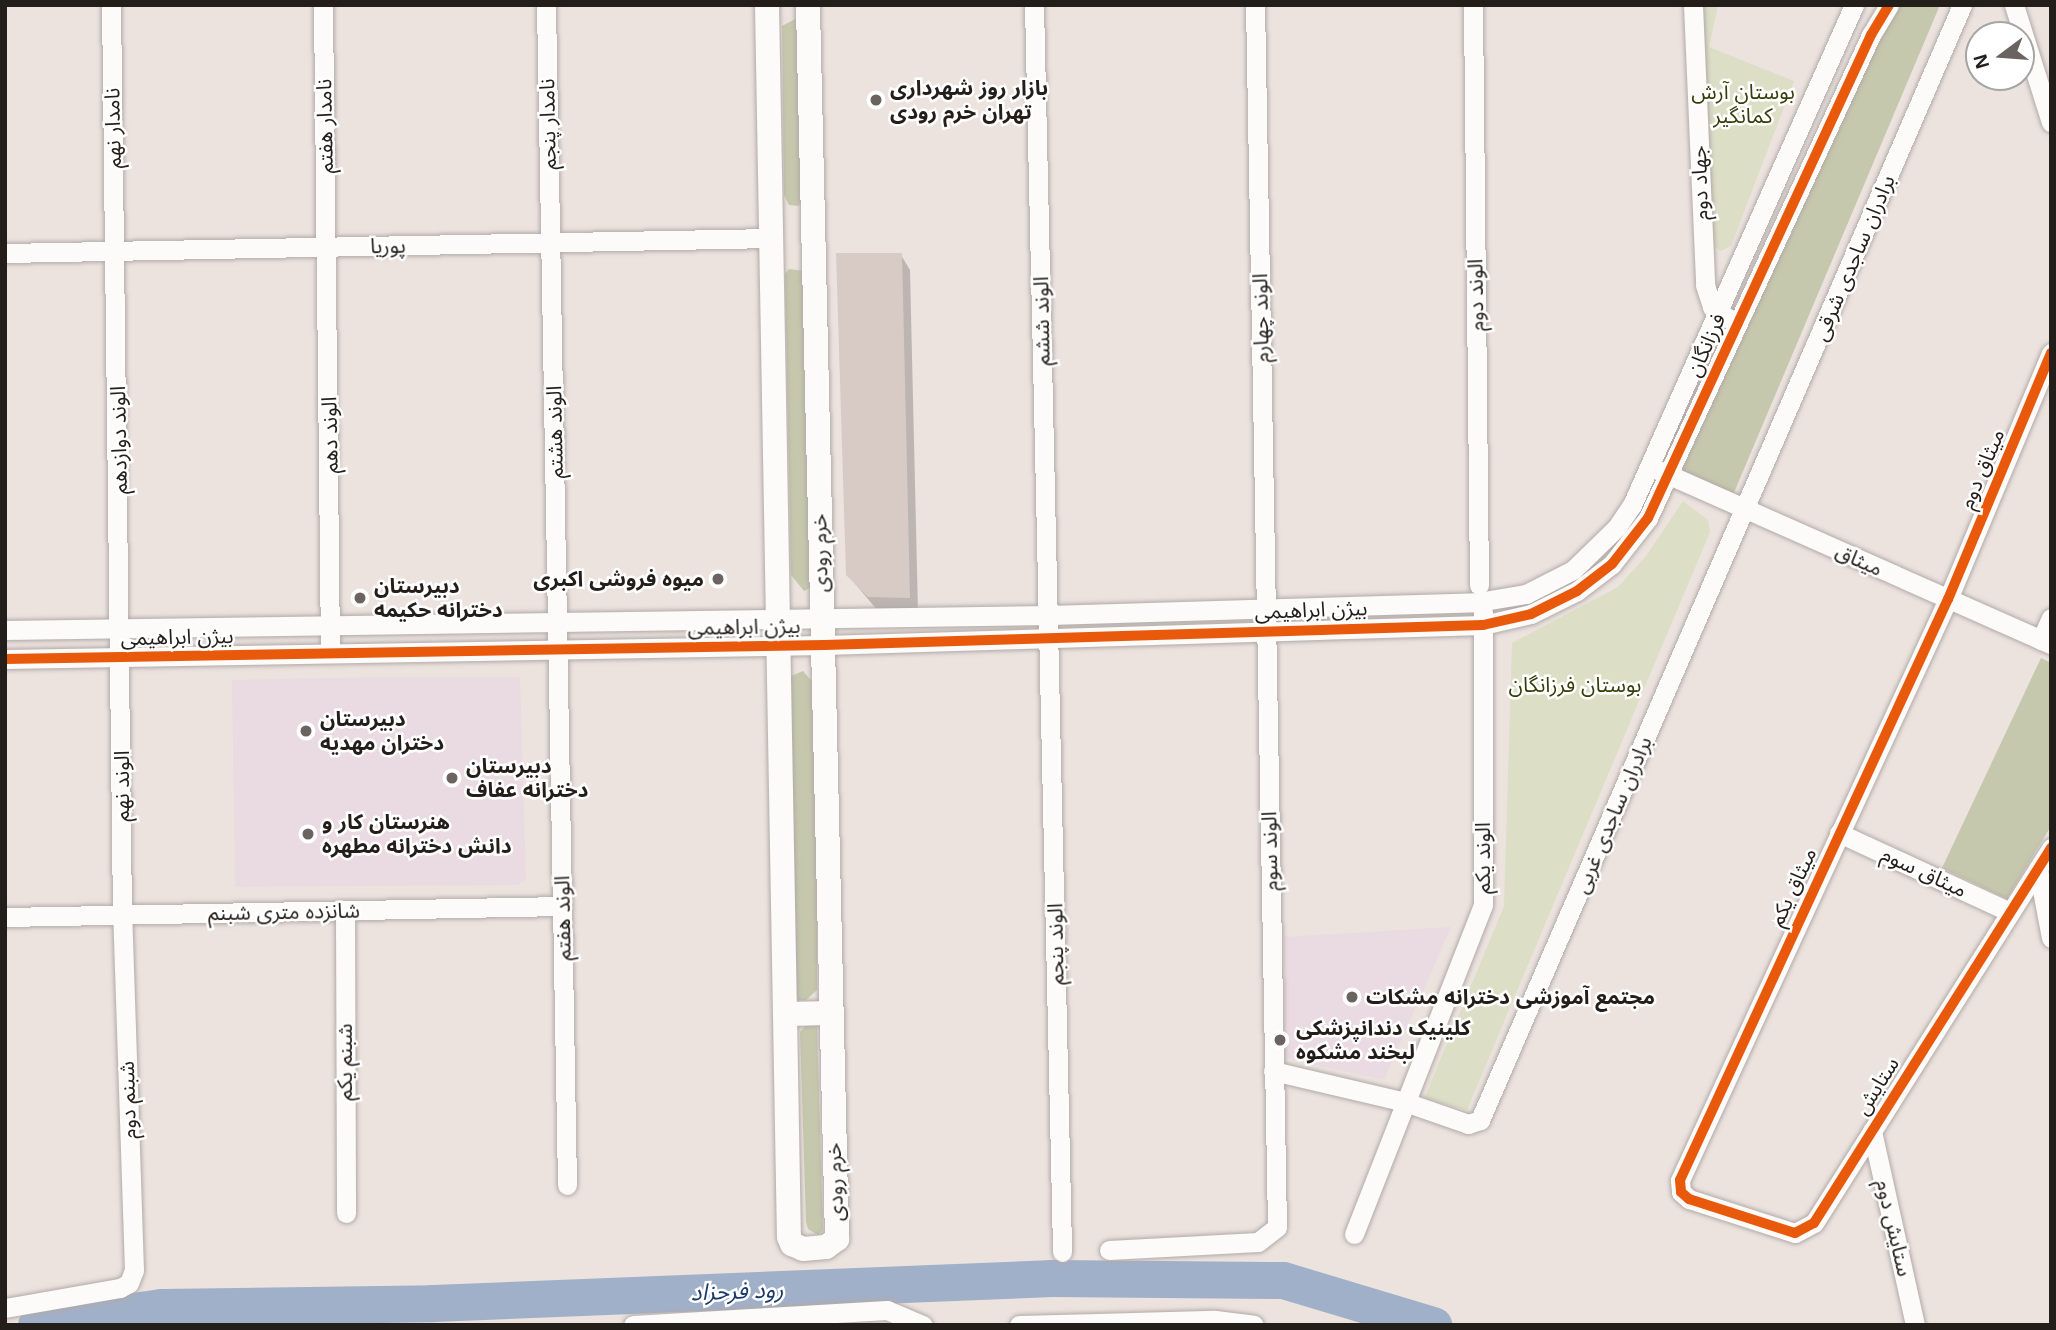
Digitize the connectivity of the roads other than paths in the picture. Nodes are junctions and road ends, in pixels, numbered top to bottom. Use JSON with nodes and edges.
{"nodes":[{"id":1,"x":111,"y":5,"type":"edge"},
{"id":2,"x":323,"y":5,"type":"edge"},
{"id":3,"x":546,"y":5,"type":"edge"},
{"id":4,"x":767,"y":5,"type":"edge"},
{"id":5,"x":808,"y":5,"type":"edge"},
{"id":6,"x":1034,"y":5,"type":"edge"},
{"id":7,"x":1255,"y":5,"type":"edge"},
{"id":8,"x":1473,"y":5,"type":"edge"},
{"id":9,"x":1693,"y":5,"type":"edge"},
{"id":10,"x":1854,"y":5,"type":"edge"},
{"id":11,"x":1889,"y":5,"type":"edge"},
{"id":12,"x":1962,"y":5,"type":"edge"},
{"id":13,"x":2014,"y":5,"type":"edge"},
{"id":14,"x":2051,"y":122,"type":"edge"},
{"id":15,"x":771,"y":238,"type":"junction"},
{"id":16,"x":813,"y":238,"type":"junction"},
{"id":17,"x":551,"y":243,"type":"junction"},
{"id":18,"x":328,"y":247,"type":"junction"},
{"id":19,"x":115,"y":251,"type":"junction"},
{"id":20,"x":5,"y":253,"type":"edge"},
{"id":21,"x":1728,"y":319,"type":"junction"},
{"id":22,"x":2051,"y":353,"type":"edge"},
{"id":23,"x":1660,"y":471,"type":"junction"},
{"id":24,"x":1745,"y":511,"type":"junction"},
{"id":25,"x":1480,"y":596,"type":"junction"},
{"id":26,"x":1948,"y":599,"type":"junction"},
{"id":27,"x":1267,"y":609,"type":"junction"},
{"id":28,"x":1049,"y":615,"type":"junction"},
{"id":29,"x":822,"y":617,"type":"junction"},
{"id":30,"x":778,"y":618,"type":"junction"},
{"id":31,"x":2051,"y":618,"type":"edge"},
{"id":32,"x":559,"y":622,"type":"junction"},
{"id":33,"x":332,"y":624,"type":"junction"},
{"id":34,"x":1483,"y":625,"type":"junction"},
{"id":35,"x":122,"y":628,"type":"junction"},
{"id":36,"x":5,"y":630,"type":"edge"},
{"id":37,"x":1268,"y":630,"type":"junction"},
{"id":38,"x":1050,"y":636,"type":"junction"},
{"id":39,"x":2046,"y":642,"type":"edge"},
{"id":40,"x":824,"y":645,"type":"junction"},
{"id":41,"x":778,"y":646,"type":"junction"},
{"id":42,"x":559,"y":651,"type":"junction"},
{"id":43,"x":330,"y":653,"type":"junction"},
{"id":44,"x":122,"y":657,"type":"junction"},
{"id":45,"x":5,"y":659,"type":"edge"},
{"id":46,"x":1839,"y":833,"type":"junction"},
{"id":47,"x":2051,"y":848,"type":"edge"},
{"id":48,"x":2038,"y":869,"type":"junction"},
{"id":49,"x":562,"y":906,"type":"junction"},
{"id":50,"x":345,"y":911,"type":"junction"},
{"id":51,"x":2010,"y":912,"type":"junction"},
{"id":52,"x":122,"y":915,"type":"junction"},
{"id":53,"x":5,"y":917,"type":"edge"},
{"id":54,"x":2051,"y":938,"type":"edge"},
{"id":55,"x":831,"y":1013,"type":"junction"},
{"id":56,"x":786,"y":1014,"type":"junction"},
{"id":57,"x":1273,"y":1071,"type":"junction"},
{"id":58,"x":1405,"y":1102,"type":"junction"},
{"id":59,"x":1872,"y":1130,"type":"junction"},
{"id":60,"x":567,"y":1185,"type":"dead end"},
{"id":61,"x":1681,"y":1192,"type":"joint"},
{"id":62,"x":346,"y":1213,"type":"dead end"},
{"id":63,"x":1354,"y":1234,"type":"dead end"},
{"id":64,"x":1109,"y":1250,"type":"dead end"},
{"id":65,"x":1062,"y":1252,"type":"dead end"},
{"id":66,"x":5,"y":1308,"type":"edge"},
{"id":67,"x":1215,"y":1322,"type":"edge"},
{"id":68,"x":633,"y":1325,"type":"edge"},
{"id":69,"x":923,"y":1325,"type":"edge"},
{"id":70,"x":1019,"y":1325,"type":"edge"},
{"id":71,"x":1254,"y":1325,"type":"edge"},
{"id":72,"x":1915,"y":1325,"type":"edge"}],
"edges":[{"from":1,"to":19,"type":"street","name":"نامدار نهم"},
{"from":2,"to":18,"type":"street","name":"نامدار هفتم"},
{"from":3,"to":17,"type":"street","name":"نامدار پنجم"},
{"from":4,"to":15,"type":"main road","name":"خرم رودی"},
{"from":5,"to":16,"type":"main road","name":"خرم رودی"},
{"from":6,"to":28,"type":"street","name":"الوند ششم"},
{"from":7,"to":27,"type":"street","name":"الوند چهارم"},
{"from":8,"to":25,"type":"street","name":"الوند دوم"},
{"from":9,"to":21,"type":"street","name":"جهاد دوم"},
{"from":10,"to":21,"type":"street","name":"فرزانگان"},
{"from":11,"to":21,"type":"street","name":"فرزانگان"},
{"from":12,"to":24,"type":"street","name":"برادران ساجدی شرقی"},
{"from":13,"to":14,"type":"street"},
{"from":15,"to":16,"type":"main road"},
{"from":15,"to":17,"type":"street","name":"پوریا"},
{"from":15,"to":30,"type":"main road","name":"خرم رودی"},
{"from":16,"to":29,"type":"main road","name":"خرم رودی"},
{"from":17,"to":18,"type":"street","name":"پوریا"},
{"from":17,"to":32,"type":"street","name":"الوند هشتم"},
{"from":18,"to":19,"type":"street","name":"پوریا"},
{"from":18,"to":33,"type":"street","name":"الوند دهم"},
{"from":19,"to":20,"type":"street","name":"پوریا"},
{"from":19,"to":35,"type":"street","name":"الوند دوازدهم"},
{"from":21,"to":23,"type":"street","name":"فرزانگان"},
{"from":22,"to":26,"type":"street","name":"میثاق دوم"},
{"from":23,"to":24,"type":"street","name":"میثاق"},
{"from":23,"to":25,"type":"street","name":"فرزانگان"},
{"from":23,"to":34,"type":"street","name":"فرزانگان"},
{"from":24,"to":26,"type":"street","name":"میثاق"},
{"from":24,"to":58,"type":"street","name":"برادران ساجدی غربی"},
{"from":25,"to":27,"type":"street","name":"بیژن ابراهیمی"},
{"from":25,"to":34,"type":"street","name":"الوند دوم"},
{"from":26,"to":39,"type":"street","name":"میثاق"},
{"from":26,"to":46,"type":"street","name":"میثاق یکم"},
{"from":27,"to":28,"type":"street","name":"بیژن ابراهیمی"},
{"from":27,"to":37,"type":"street","name":"الوند چهارم"},
{"from":28,"to":29,"type":"street","name":"بیژن ابراهیمی"},
{"from":28,"to":38,"type":"street","name":"الوند ششم"},
{"from":29,"to":30,"type":"street","name":"بیژن ابراهیمی"},
{"from":29,"to":40,"type":"main road","name":"خرم رودی"},
{"from":30,"to":32,"type":"street","name":"بیژن ابراهیمی"},
{"from":30,"to":41,"type":"main road","name":"خرم رودی"},
{"from":31,"to":39,"type":"street"},
{"from":32,"to":33,"type":"street","name":"بیژن ابراهیمی"},
{"from":32,"to":42,"type":"street","name":"الوند هشتم"},
{"from":33,"to":35,"type":"street","name":"بیژن ابراهیمی"},
{"from":33,"to":43,"type":"street","name":"الوند دهم"},
{"from":34,"to":37,"type":"street","name":"بیژن ابراهیمی"},
{"from":34,"to":58,"type":"street","name":"الوند یکم"},
{"from":35,"to":36,"type":"street","name":"بیژن ابراهیمی"},
{"from":35,"to":44,"type":"street","name":"الوند دوازدهم"},
{"from":37,"to":38,"type":"street","name":"بیژن ابراهیمی"},
{"from":37,"to":57,"type":"street","name":"الوند سوم"},
{"from":38,"to":40,"type":"street","name":"بیژن ابراهیمی"},
{"from":38,"to":65,"type":"street","name":"الوند پنجم"},
{"from":40,"to":41,"type":"street","name":"بیژن ابراهیمی"},
{"from":40,"to":55,"type":"main road","name":"خرم رودی"},
{"from":41,"to":42,"type":"street","name":"بیژن ابراهیمی"},
{"from":41,"to":56,"type":"main road","name":"خرم رودی"},
{"from":42,"to":43,"type":"street","name":"بیژن ابراهیمی"},
{"from":42,"to":49,"type":"street","name":"الوند هفتم"},
{"from":43,"to":44,"type":"street","name":"بیژن ابراهیمی"},
{"from":44,"to":45,"type":"street","name":"بیژن ابراهیمی"},
{"from":44,"to":52,"type":"street","name":"الوند نهم"},
{"from":46,"to":51,"type":"street","name":"میثاق سوم"},
{"from":46,"to":61,"type":"street","name":"میثاق یکم"},
{"from":47,"to":48,"type":"street","name":"ستایش"},
{"from":48,"to":51,"type":"street","name":"ستایش"},
{"from":48,"to":54,"type":"street"},
{"from":49,"to":50,"type":"street","name":"شانزده متری شبنم"},
{"from":49,"to":60,"type":"street","name":"الوند هفتم"},
{"from":50,"to":52,"type":"street","name":"شانزده متری شبنم"},
{"from":50,"to":62,"type":"street","name":"شبنم یکم"},
{"from":51,"to":59,"type":"street","name":"ستایش"},
{"from":52,"to":53,"type":"street","name":"شانزده متری شبنم"},
{"from":52,"to":66,"type":"street","name":"شبنم دوم"},
{"from":55,"to":56,"type":"main road"},
{"from":55,"to":56,"type":"main road","name":"خرم رودی"},
{"from":57,"to":58,"type":"street"},
{"from":57,"to":64,"type":"street","name":"الوند سوم"},
{"from":58,"to":63,"type":"street","name":"الوند یکم"},
{"from":59,"to":61,"type":"street","name":"ستایش"},
{"from":59,"to":72,"type":"street","name":"ستایش دوم"},
{"from":67,"to":70,"type":"street"},
{"from":67,"to":71,"type":"street"},
{"from":68,"to":69,"type":"street"}]}
